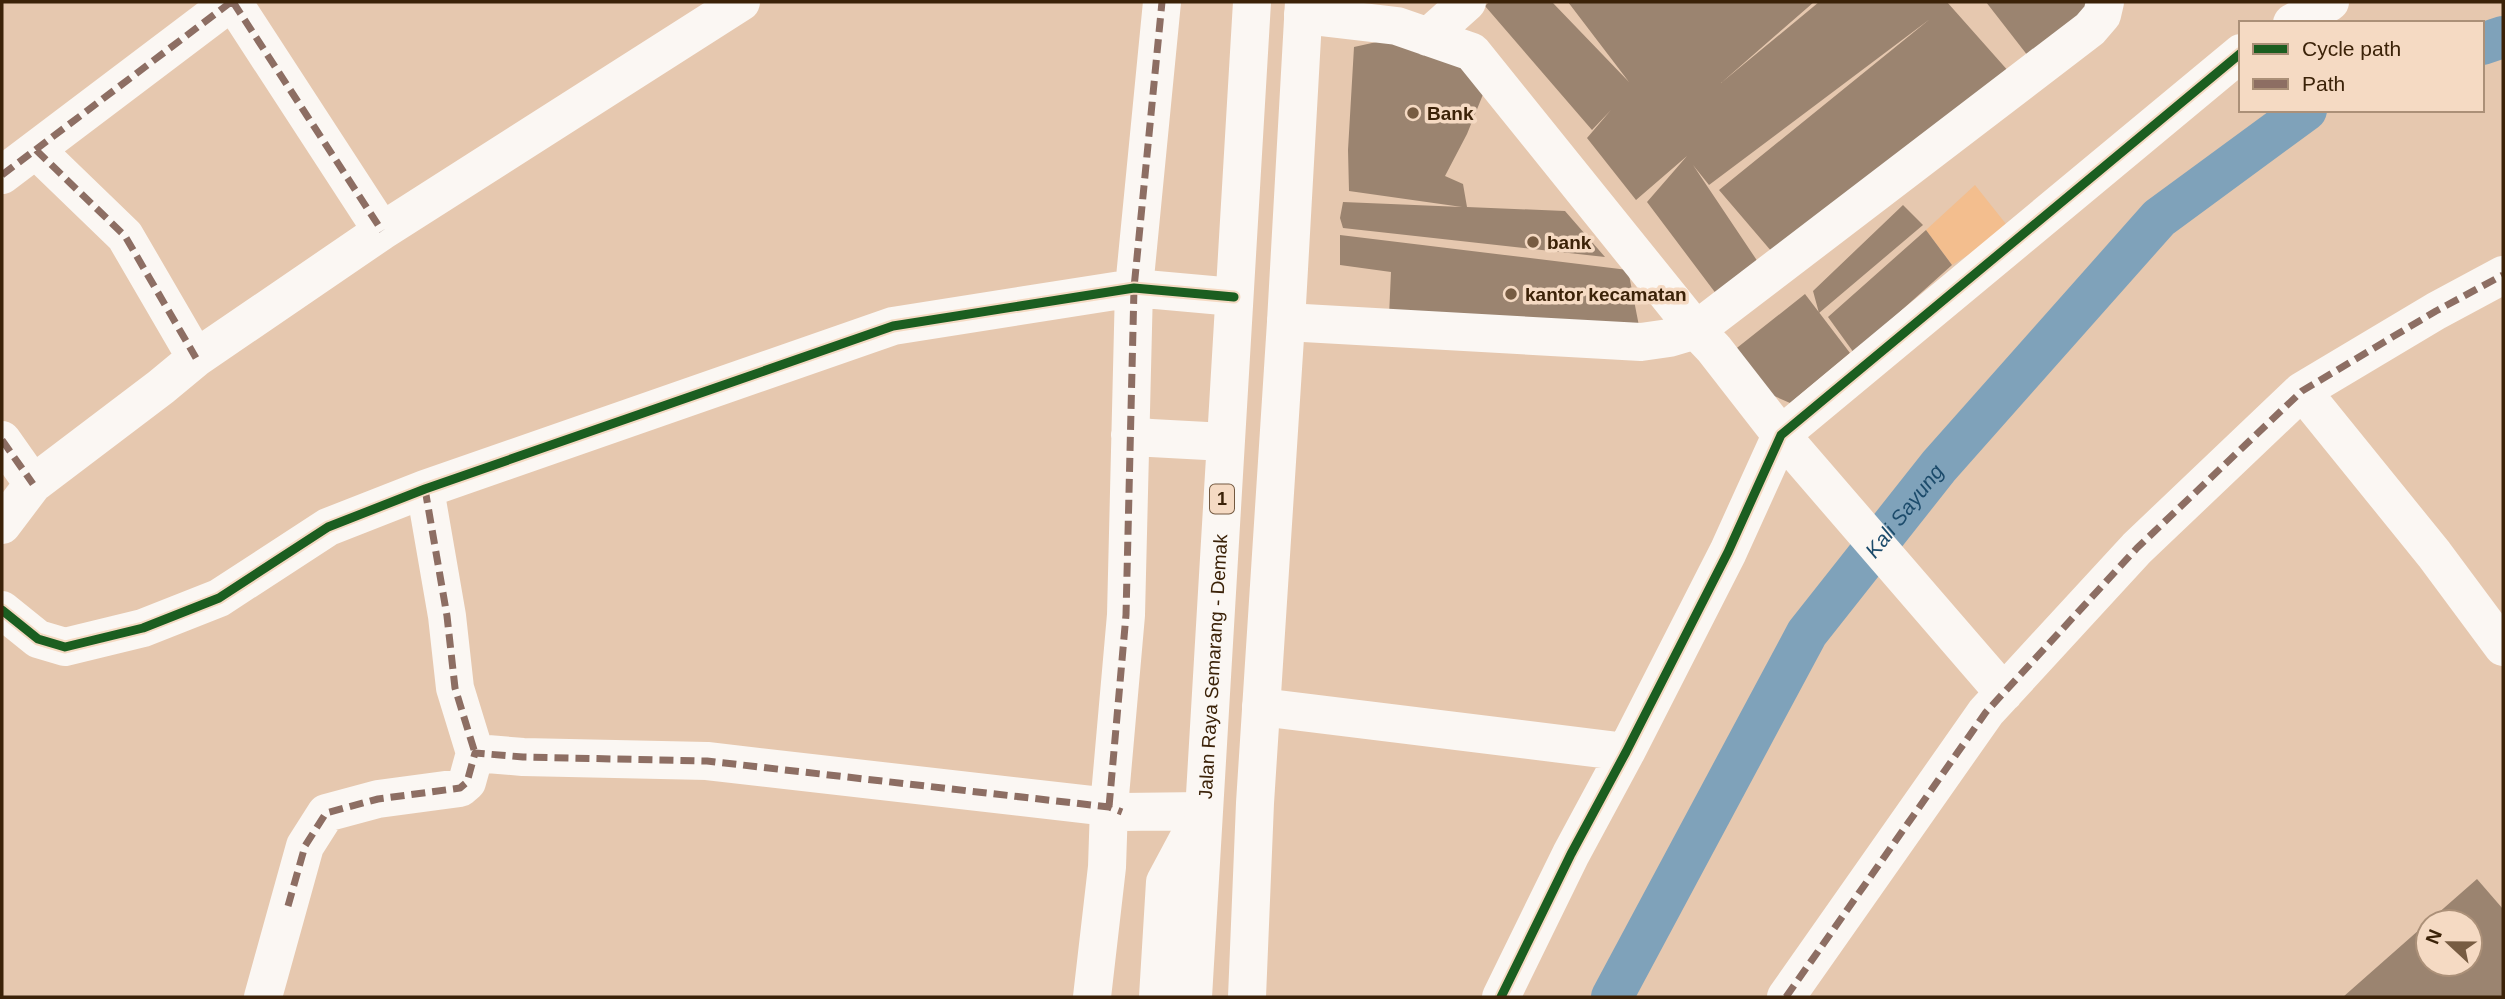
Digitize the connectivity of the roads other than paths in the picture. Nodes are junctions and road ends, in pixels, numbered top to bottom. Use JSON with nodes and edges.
{"nodes":[{"id":1,"x":232,"y":2,"type":"edge"},
{"id":2,"x":741,"y":2,"type":"edge"},
{"id":3,"x":1162,"y":2,"type":"edge"},
{"id":4,"x":1252,"y":2,"type":"edge"},
{"id":5,"x":1467,"y":2,"type":"edge"},
{"id":6,"x":2105,"y":2,"type":"edge"},
{"id":7,"x":2330,"y":2,"type":"edge"},
{"id":8,"x":1303,"y":8,"type":"edge"},
{"id":9,"x":2296,"y":21,"type":"edge"},
{"id":10,"x":1428,"y":37,"type":"junction"},
{"id":11,"x":2239,"y":55,"type":"edge"},
{"id":12,"x":36,"y":150,"type":"junction"},
{"id":13,"x":2,"y":175,"type":"edge"},
{"id":14,"x":382,"y":231,"type":"junction"},
{"id":15,"x":2503,"y":275,"type":"edge"},
{"id":16,"x":1145,"y":290,"type":"junction"},
{"id":17,"x":1223,"y":297,"type":"junction"},
{"id":18,"x":1286,"y":322,"type":"junction"},
{"id":19,"x":1696,"y":330,"type":"junction"},
{"id":20,"x":196,"y":358,"type":"junction"},
{"id":21,"x":2302,"y":391,"type":"junction"},
{"id":22,"x":1781,"y":435,"type":"junction"},
{"id":23,"x":1141,"y":437,"type":"junction"},
{"id":24,"x":2,"y":440,"type":"edge"},
{"id":25,"x":1214,"y":441,"type":"junction"},
{"id":26,"x":33,"y":484,"type":"junction"},
{"id":27,"x":425,"y":489,"type":"junction"},
{"id":28,"x":2,"y":525,"type":"edge"},
{"id":29,"x":2,"y":610,"type":"edge"},
{"id":30,"x":2503,"y":647,"type":"edge"},
{"id":31,"x":2004,"y":692,"type":"junction"},
{"id":32,"x":1261,"y":707,"type":"junction"},
{"id":33,"x":475,"y":752,"type":"junction"},
{"id":34,"x":1626,"y":752,"type":"junction"},
{"id":35,"x":1115,"y":809,"type":"junction"},
{"id":36,"x":1194,"y":812,"type":"junction"},
{"id":37,"x":263,"y":997,"type":"edge"},
{"id":38,"x":1092,"y":997,"type":"edge"},
{"id":39,"x":1158,"y":997,"type":"edge"},
{"id":40,"x":1193,"y":997,"type":"edge"},
{"id":41,"x":1247,"y":997,"type":"edge"},
{"id":42,"x":1501,"y":997,"type":"edge"},
{"id":43,"x":1786,"y":997,"type":"edge"}],
"edges":[{"from":1,"to":12,"type":"main road"},
{"from":1,"to":14,"type":"main road"},
{"from":2,"to":14,"type":"main road"},
{"from":3,"to":16,"type":"main road"},
{"from":4,"to":17,"type":"main road","name":"Jalan Raya Semarang - Demak","number":"1"},
{"from":5,"to":10,"type":"main road"},
{"from":6,"to":19,"type":"main road"},
{"from":7,"to":9,"type":"main road"},
{"from":8,"to":10,"type":"main road"},
{"from":8,"to":18,"type":"main road"},
{"from":10,"to":19,"type":"main road"},
{"from":11,"to":22,"type":"main road"},
{"from":12,"to":13,"type":"main road"},
{"from":12,"to":20,"type":"main road"},
{"from":14,"to":20,"type":"main road"},
{"from":15,"to":21,"type":"main road"},
{"from":16,"to":17,"type":"main road"},
{"from":16,"to":23,"type":"main road"},
{"from":16,"to":27,"type":"main road"},
{"from":17,"to":25,"type":"main road","name":"Jalan Raya Semarang - Demak","number":"1"},
{"from":18,"to":19,"type":"main road"},
{"from":18,"to":32,"type":"main road"},
{"from":19,"to":22,"type":"main road"},
{"from":20,"to":26,"type":"main road"},
{"from":21,"to":30,"type":"main road"},
{"from":21,"to":31,"type":"main road"},
{"from":22,"to":31,"type":"main road"},
{"from":22,"to":34,"type":"main road"},
{"from":23,"to":25,"type":"main road"},
{"from":23,"to":35,"type":"main road"},
{"from":24,"to":26,"type":"main road"},
{"from":25,"to":36,"type":"main road","name":"Jalan Raya Semarang - Demak","number":"1"},
{"from":26,"to":28,"type":"main road"},
{"from":27,"to":29,"type":"main road"},
{"from":27,"to":33,"type":"main road"},
{"from":31,"to":43,"type":"main road"},
{"from":32,"to":34,"type":"main road"},
{"from":32,"to":41,"type":"main road"},
{"from":33,"to":35,"type":"main road"},
{"from":33,"to":37,"type":"main road"},
{"from":34,"to":42,"type":"main road"},
{"from":35,"to":36,"type":"main road"},
{"from":35,"to":38,"type":"main road"},
{"from":36,"to":39,"type":"main road"},
{"from":36,"to":40,"type":"main road","name":"Jalan Raya Semarang - Demak","number":"1"}]}
